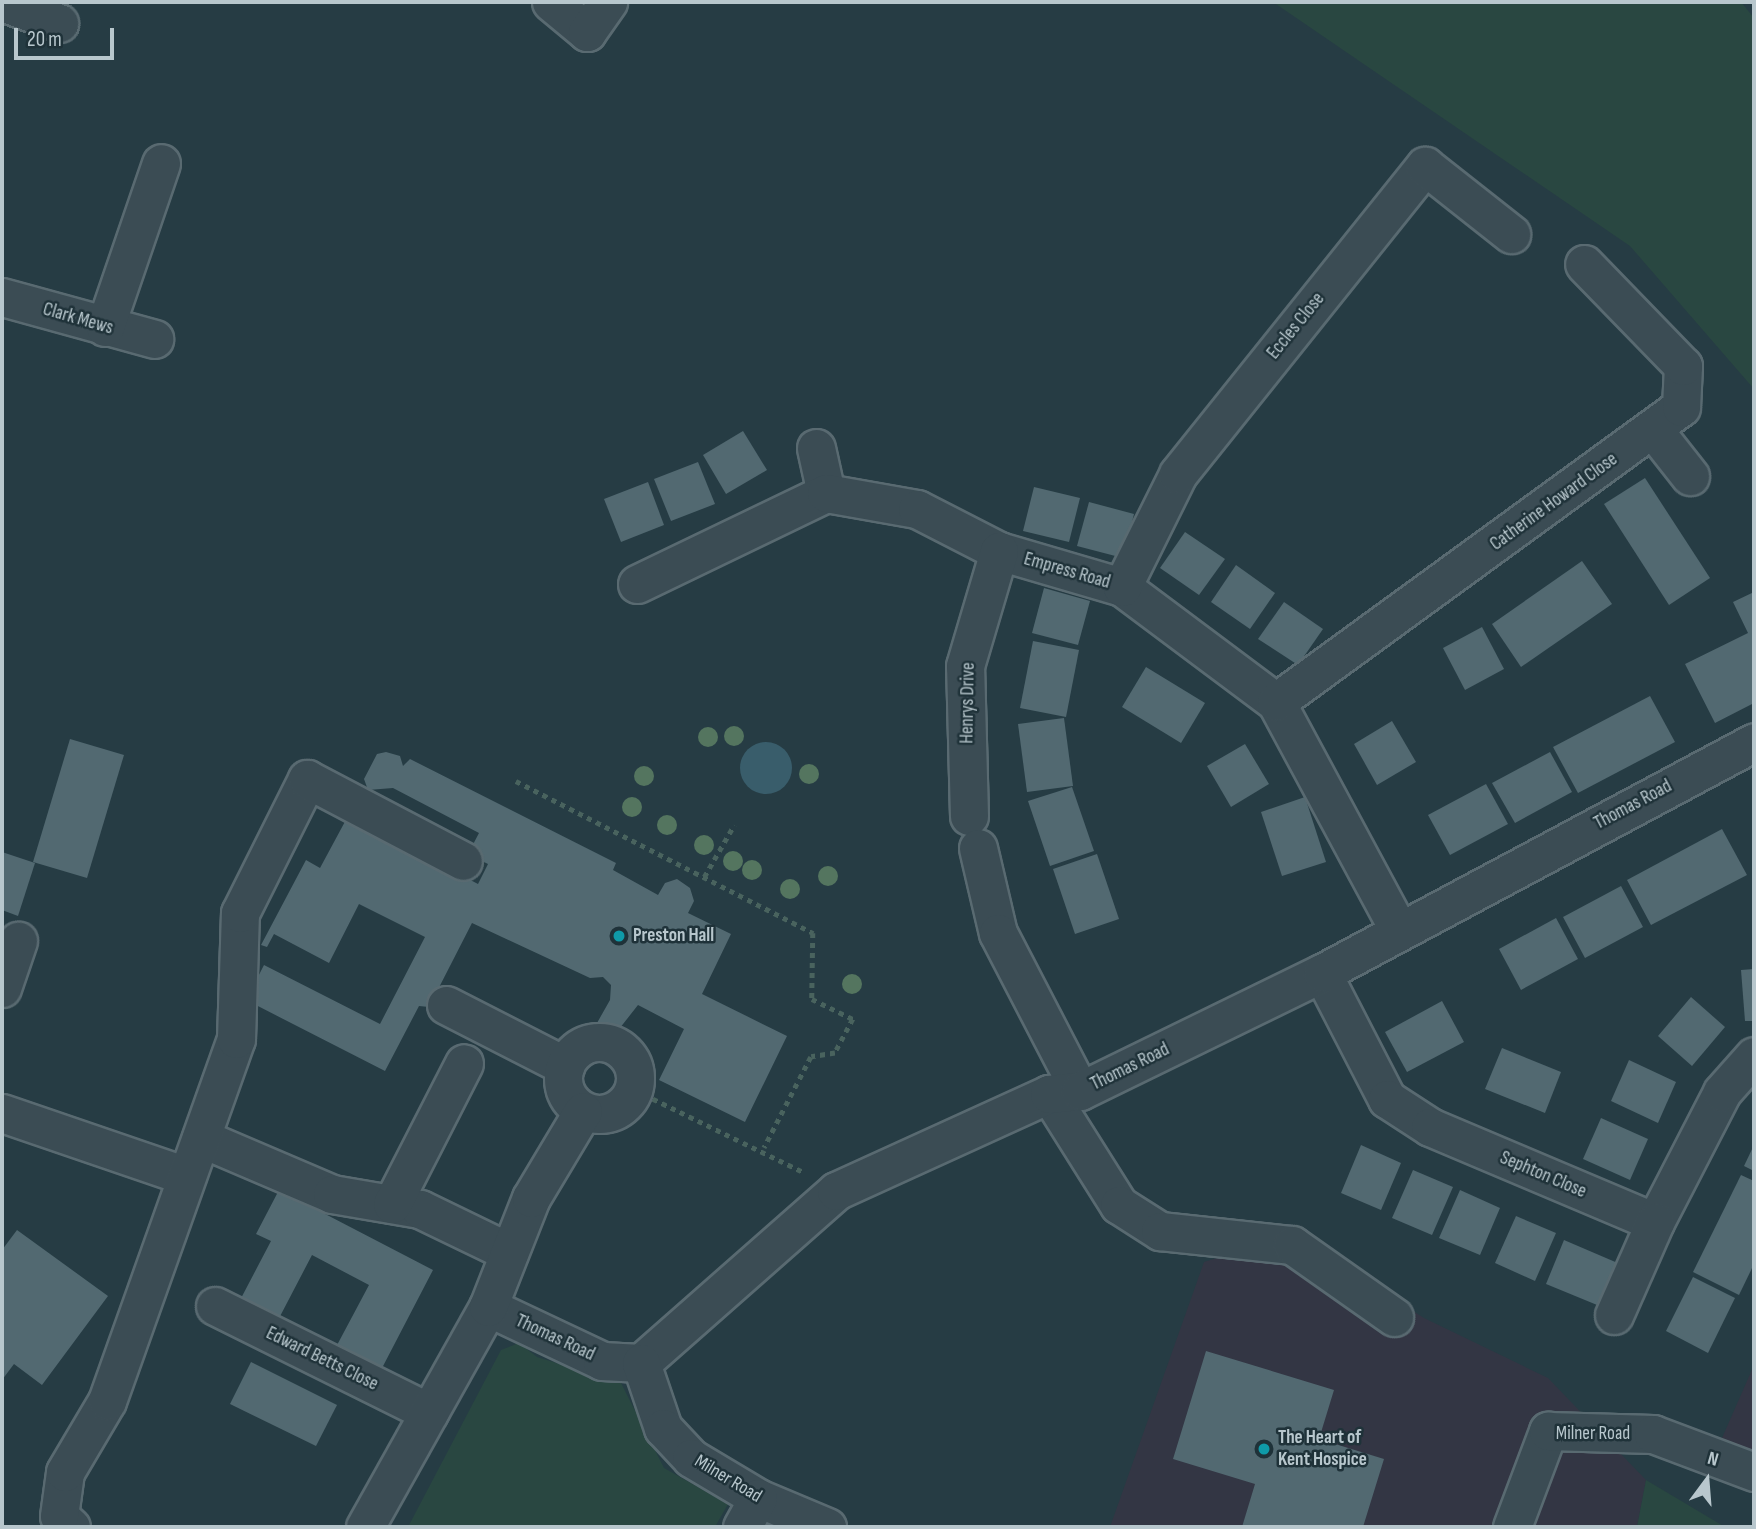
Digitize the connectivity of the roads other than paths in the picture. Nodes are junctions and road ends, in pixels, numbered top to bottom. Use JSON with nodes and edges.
{"nodes":[{"id":1,"x":2,"y":2,"type":"edge"},
{"id":2,"x":551,"y":2,"type":"edge"},
{"id":3,"x":608,"y":2,"type":"edge"},
{"id":4,"x":59,"y":23,"type":"dead end"},
{"id":5,"x":161,"y":163,"type":"dead end"},
{"id":6,"x":1511,"y":234,"type":"dead end"},
{"id":7,"x":1584,"y":264,"type":"dead end"},
{"id":8,"x":2,"y":297,"type":"edge"},
{"id":9,"x":105,"y":327,"type":"junction"},
{"id":10,"x":154,"y":339,"type":"dead end"},
{"id":11,"x":1653,"y":429,"type":"junction"},
{"id":12,"x":816,"y":448,"type":"dead end"},
{"id":13,"x":1690,"y":476,"type":"dead end"},
{"id":14,"x":826,"y":493,"type":"junction"},
{"id":15,"x":999,"y":551,"type":"junction"},
{"id":16,"x":637,"y":584,"type":"dead end"},
{"id":17,"x":1122,"y":587,"type":"junction"},
{"id":18,"x":1276,"y":702,"type":"junction"},
{"id":19,"x":1754,"y":742,"type":"edge"},
{"id":20,"x":463,"y":861,"type":"dead end"},
{"id":21,"x":1398,"y":929,"type":"junction"},
{"id":22,"x":18,"y":941,"type":"dead end"},
{"id":23,"x":1322,"y":973,"type":"junction"},
{"id":24,"x":2,"y":988,"type":"edge"},
{"id":25,"x":446,"y":1004,"type":"dead end"},
{"id":26,"x":1754,"y":1056,"type":"edge"},
{"id":27,"x":464,"y":1063,"type":"dead end"},
{"id":28,"x":565,"y":1066,"type":"junction"},
{"id":29,"x":1065,"y":1093,"type":"junction"},
{"id":30,"x":583,"y":1111,"type":"junction"},
{"id":31,"x":2,"y":1113,"type":"edge"},
{"id":32,"x":201,"y":1138,"type":"junction"},
{"id":33,"x":186,"y":1176,"type":"junction"},
{"id":34,"x":392,"y":1204,"type":"junction"},
{"id":35,"x":1655,"y":1222,"type":"junction"},
{"id":36,"x":509,"y":1252,"type":"junction"},
{"id":37,"x":215,"y":1306,"type":"dead end"},
{"id":38,"x":488,"y":1307,"type":"junction"},
{"id":39,"x":1614,"y":1315,"type":"dead end"},
{"id":40,"x":1394,"y":1317,"type":"dead end"},
{"id":41,"x":641,"y":1363,"type":"junction"},
{"id":42,"x":429,"y":1412,"type":"junction"},
{"id":43,"x":1754,"y":1472,"type":"edge"},
{"id":44,"x":750,"y":1513,"type":"edge"},
{"id":45,"x":71,"y":1527,"type":"edge"},
{"id":46,"x":365,"y":1527,"type":"edge"},
{"id":47,"x":827,"y":1527,"type":"edge"},
{"id":48,"x":1512,"y":1527,"type":"edge"}],
"edges":[{"from":1,"to":4,"type":"street"},
{"from":2,"to":3,"type":"street"},
{"from":5,"to":9,"type":"street"},
{"from":6,"to":17,"type":"street","name":"Eccles Close"},
{"from":7,"to":11,"type":"street","name":"Catherine Howard Close"},
{"from":8,"to":9,"type":"street","name":"Clark Mews"},
{"from":9,"to":10,"type":"street","name":"Clark Mews"},
{"from":11,"to":13,"type":"street"},
{"from":11,"to":18,"type":"street","name":"Catherine Howard Close"},
{"from":12,"to":14,"type":"street"},
{"from":14,"to":15,"type":"street","name":"Empress Road"},
{"from":14,"to":16,"type":"street"},
{"from":15,"to":17,"type":"street","name":"Empress Road"},
{"from":15,"to":29,"type":"street","name":"Henrys Drive"},
{"from":17,"to":18,"type":"street","name":"Empress Road"},
{"from":18,"to":21,"type":"street","name":"Empress Road"},
{"from":19,"to":21,"type":"street","name":"Thomas Road"},
{"from":20,"to":32,"type":"street"},
{"from":21,"to":23,"type":"street","name":"Thomas Road"},
{"from":22,"to":24,"type":"street"},
{"from":23,"to":29,"type":"street","name":"Thomas Road"},
{"from":23,"to":35,"type":"street","name":"Sephton Close"},
{"from":25,"to":28,"type":"street"},
{"from":26,"to":35,"type":"street"},
{"from":27,"to":34,"type":"street"},
{"from":28,"to":30,"type":"street"},
{"from":28,"to":30,"type":"street"},
{"from":29,"to":40,"type":"street","name":"Henrys Drive"},
{"from":29,"to":41,"type":"street","name":"Thomas Road"},
{"from":30,"to":36,"type":"street"},
{"from":31,"to":33,"type":"street"},
{"from":32,"to":33,"type":"street"},
{"from":32,"to":34,"type":"street"},
{"from":33,"to":45,"type":"street"},
{"from":34,"to":36,"type":"street"},
{"from":35,"to":39,"type":"street"},
{"from":36,"to":38,"type":"street"},
{"from":37,"to":42,"type":"street","name":"Edward Betts Close"},
{"from":38,"to":41,"type":"street","name":"Thomas Road"},
{"from":38,"to":42,"type":"street"},
{"from":41,"to":44,"type":"street","name":"Milner Road"},
{"from":42,"to":46,"type":"street"},
{"from":43,"to":48,"type":"street","name":"Milner Road"},
{"from":44,"to":47,"type":"street","name":"Milner Road"}]}
